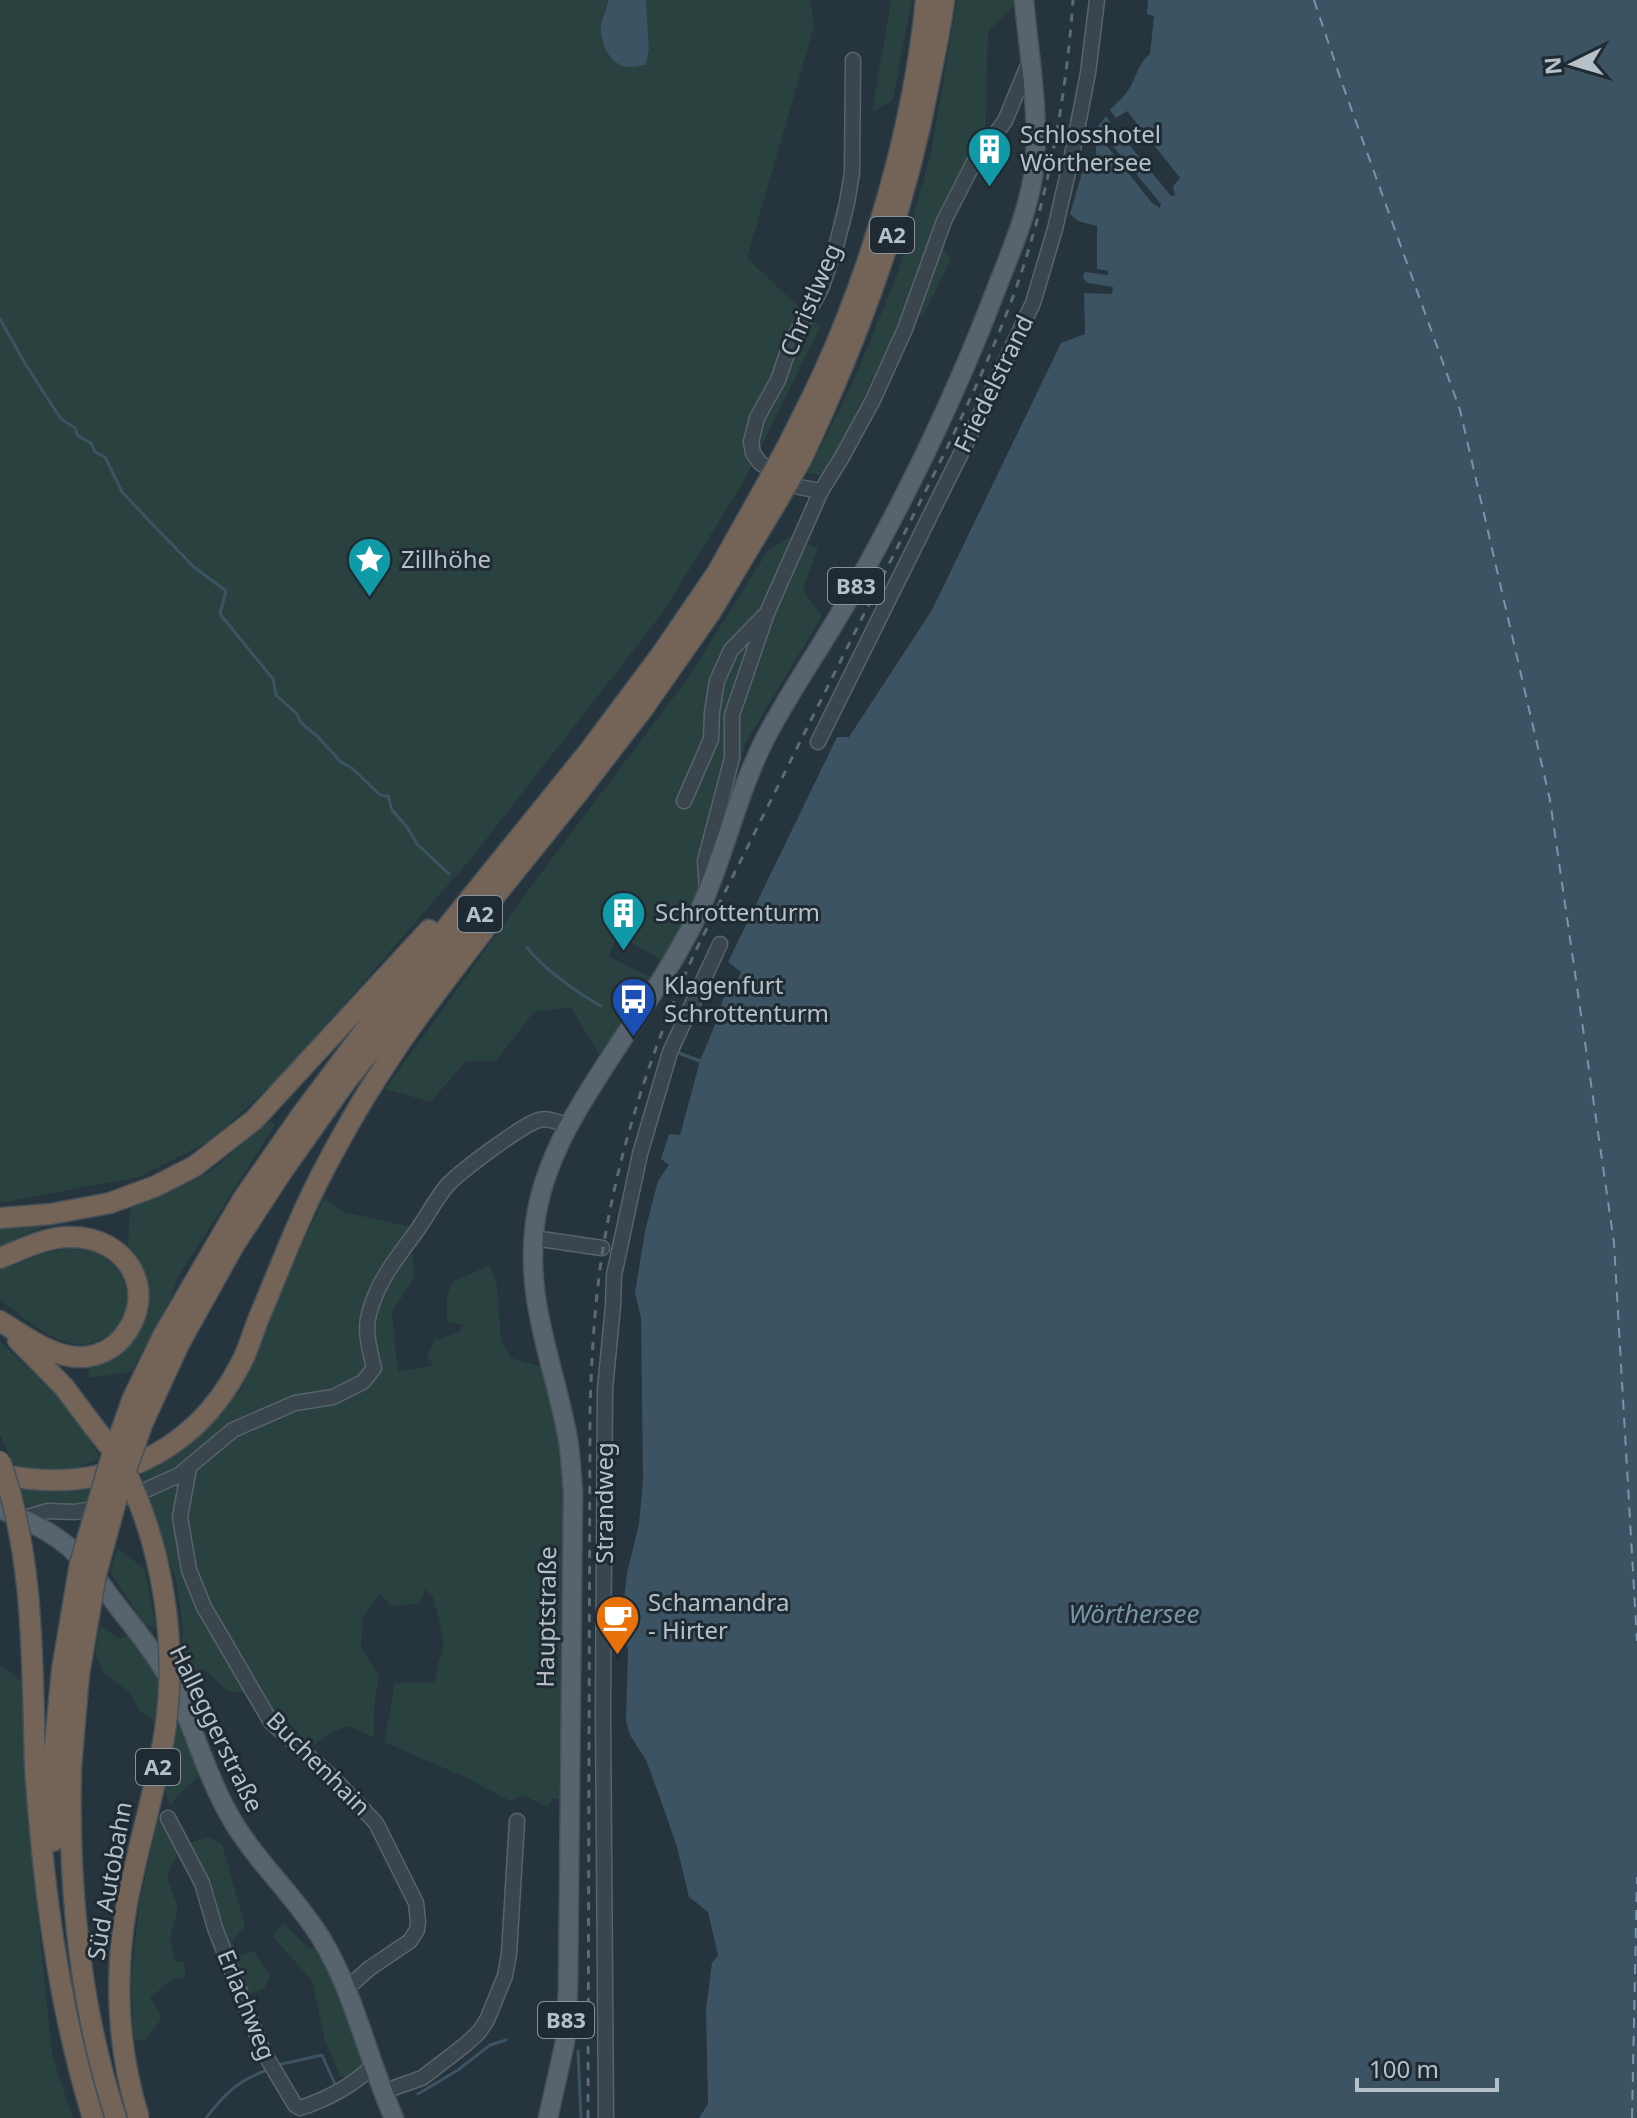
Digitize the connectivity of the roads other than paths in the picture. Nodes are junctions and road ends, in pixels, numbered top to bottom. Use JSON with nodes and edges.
{"nodes":[{"id":1,"x":926,"y":0,"type":"edge"},
{"id":2,"x":944,"y":0,"type":"edge"},
{"id":3,"x":1024,"y":0,"type":"edge"},
{"id":4,"x":1097,"y":0,"type":"edge"},
{"id":5,"x":853,"y":60,"type":"dead end"},
{"id":6,"x":1030,"y":63,"type":"junction"},
{"id":7,"x":794,"y":453,"type":"junction"},
{"id":8,"x":821,"y":491,"type":"junction"},
{"id":9,"x":772,"y":494,"type":"junction"},
{"id":10,"x":767,"y":613,"type":"junction"},
{"id":11,"x":818,"y":742,"type":"dead end"},
{"id":12,"x":684,"y":801,"type":"dead end"},
{"id":13,"x":552,"y":824,"type":"junction"},
{"id":14,"x":707,"y":893,"type":"junction"},
{"id":15,"x":720,"y":944,"type":"dead end"},
{"id":16,"x":370,"y":1009,"type":"junction"},
{"id":17,"x":569,"y":1126,"type":"junction"},
{"id":18,"x":0,"y":1218,"type":"edge"},
{"id":19,"x":534,"y":1238,"type":"junction"},
{"id":20,"x":602,"y":1248,"type":"dead end"},
{"id":21,"x":0,"y":1258,"type":"edge"},
{"id":22,"x":0,"y":1322,"type":"edge"},
{"id":23,"x":171,"y":1340,"type":"junction"},
{"id":24,"x":0,"y":1461,"type":"edge"},
{"id":25,"x":189,"y":1468,"type":"junction"},
{"id":26,"x":0,"y":1474,"type":"edge"},
{"id":27,"x":0,"y":1509,"type":"edge"},
{"id":28,"x":20,"y":1519,"type":"junction"},
{"id":29,"x":53,"y":1766,"type":"junction"},
{"id":30,"x":168,"y":1818,"type":"dead end"},
{"id":31,"x":517,"y":1821,"type":"dead end"},
{"id":32,"x":347,"y":1988,"type":"junction"},
{"id":33,"x":373,"y":2065,"type":"junction"},
{"id":34,"x":382,"y":2092,"type":"junction"},
{"id":35,"x":93,"y":2118,"type":"edge"},
{"id":36,"x":116,"y":2118,"type":"edge"},
{"id":37,"x":139,"y":2118,"type":"edge"},
{"id":38,"x":394,"y":2118,"type":"edge"},
{"id":39,"x":548,"y":2118,"type":"edge"},
{"id":40,"x":606,"y":2118,"type":"edge"}],
"edges":[{"from":1,"to":7,"type":"highway","number":"A2"},
{"from":2,"to":7,"type":"highway","number":"A2"},
{"from":3,"to":6,"type":"main road","number":"B83"},
{"from":4,"to":11,"type":"street","name":"Friedelstrand"},
{"from":5,"to":8,"type":"street","name":"Christlweg"},
{"from":6,"to":8,"type":"street"},
{"from":6,"to":14,"type":"main road","number":"B83"},
{"from":7,"to":9,"type":"highway","number":"A2","bridge":true},
{"from":8,"to":10,"type":"street"},
{"from":9,"to":13,"type":"highway","number":"A2"},
{"from":9,"to":16,"type":"highway","number":"A2"},
{"from":10,"to":12,"type":"street"},
{"from":10,"to":14,"type":"street"},
{"from":13,"to":23,"type":"highway","number":"A2"},
{"from":13,"to":26,"type":"highway"},
{"from":14,"to":17,"type":"main road","number":"B83"},
{"from":15,"to":40,"type":"street","name":"Strandweg"},
{"from":16,"to":18,"type":"highway"},
{"from":16,"to":23,"type":"highway","number":"A2"},
{"from":17,"to":19,"type":"main road","name":"Hauptstraße","number":"B83"},
{"from":17,"to":25,"type":"street"},
{"from":19,"to":20,"type":"street"},
{"from":19,"to":39,"type":"main road","name":"Hauptstraße","number":"B83"},
{"from":21,"to":22,"type":"highway"},
{"from":22,"to":37,"type":"highway","name":"Süd Autobahn","number":"A2","bridge":true},
{"from":23,"to":29,"type":"highway","number":"A2","bridge":true},
{"from":24,"to":29,"type":"highway","name":"Süd Autobahn","number":"A2","bridge":true},
{"from":25,"to":28,"type":"street"},
{"from":25,"to":32,"type":"street","name":"Buchenhain"},
{"from":27,"to":28,"type":"main road","name":"Halleggerstraße"},
{"from":28,"to":32,"type":"main road","name":"Halleggerstraße"},
{"from":29,"to":35,"type":"highway","name":"Süd Autobahn","number":"A2"},
{"from":29,"to":36,"type":"highway","number":"A2"},
{"from":30,"to":33,"type":"street","name":"Erlachweg"},
{"from":31,"to":34,"type":"street"},
{"from":32,"to":33,"type":"main road","name":"Halleggerstraße"},
{"from":33,"to":34,"type":"main road","name":"Halleggerstraße"},
{"from":34,"to":38,"type":"main road","name":"Halleggerstraße"}]}
